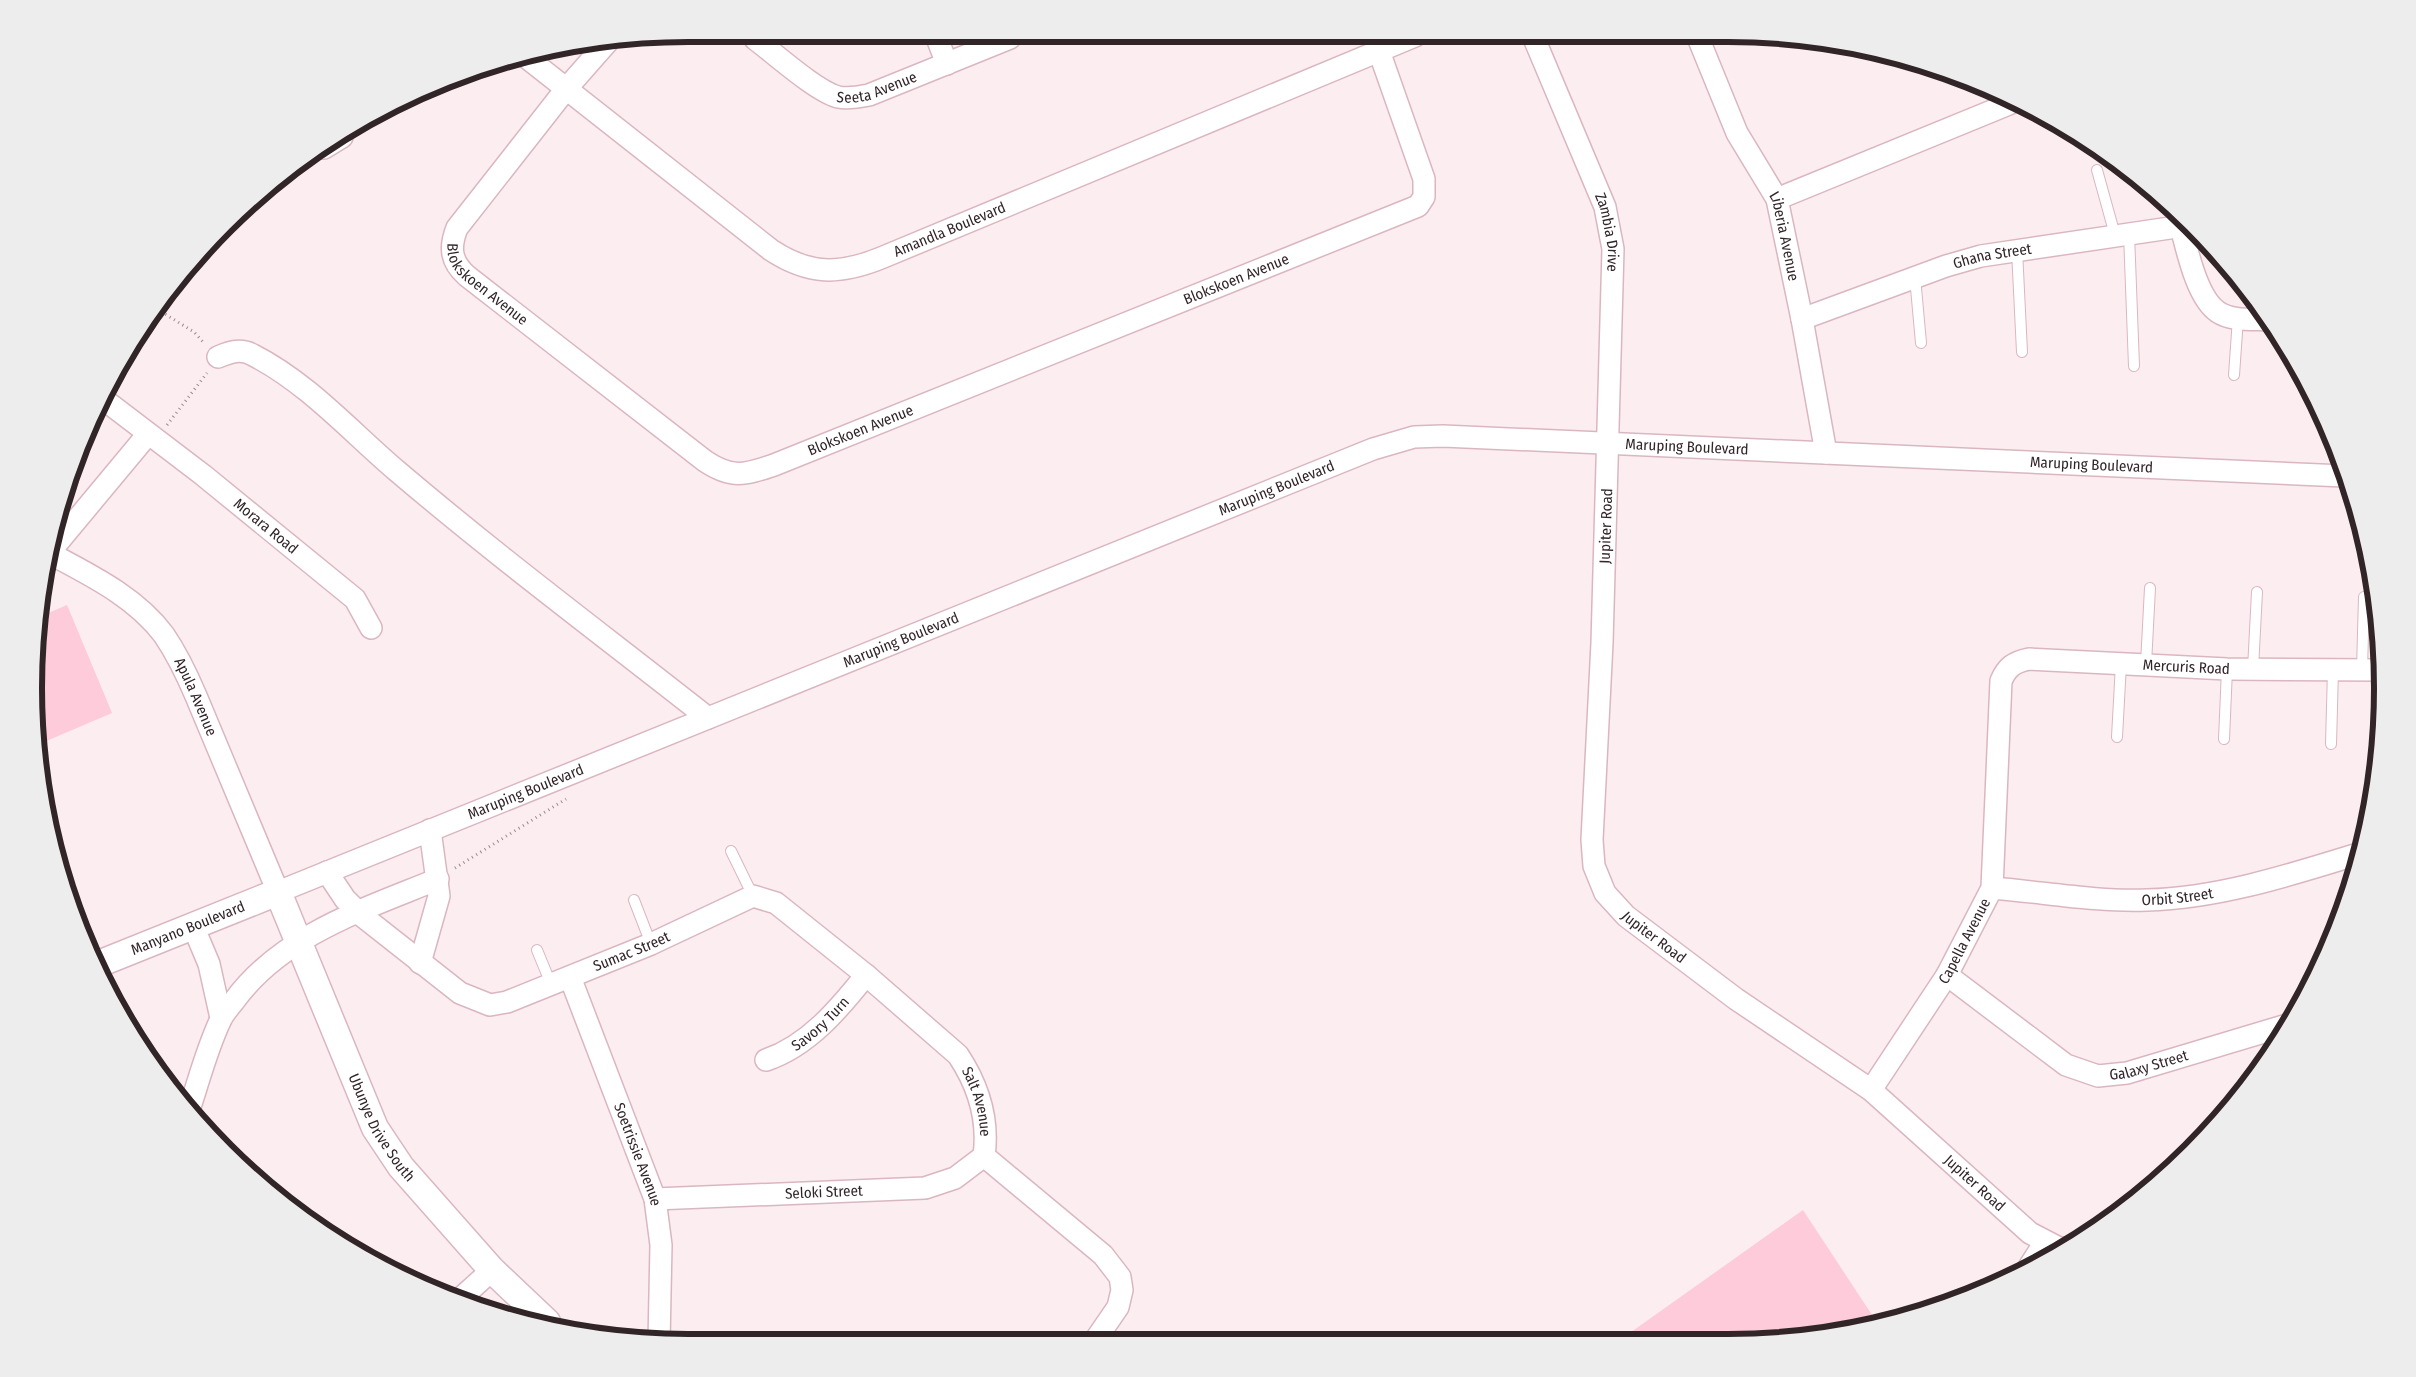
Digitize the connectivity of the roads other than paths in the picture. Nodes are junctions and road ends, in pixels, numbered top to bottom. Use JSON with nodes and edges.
{"nodes":[{"id":1,"x":759,"y":42,"type":"edge"},
{"id":2,"x":939,"y":42,"type":"edge"},
{"id":3,"x":1000,"y":42,"type":"edge"},
{"id":4,"x":1401,"y":42,"type":"edge"},
{"id":5,"x":1535,"y":42,"type":"edge"},
{"id":6,"x":1700,"y":42,"type":"edge"},
{"id":7,"x":602,"y":48,"type":"edge"},
{"id":8,"x":1379,"y":51,"type":"junction"},
{"id":9,"x":532,"y":62,"type":"edge"},
{"id":10,"x":948,"y":64,"type":"junction"},
{"id":11,"x":566,"y":89,"type":"junction"},
{"id":12,"x":2006,"y":106,"type":"edge"},
{"id":13,"x":2097,"y":170,"type":"dead end"},
{"id":14,"x":1776,"y":199,"type":"junction"},
{"id":15,"x":2179,"y":227,"type":"edge"},
{"id":16,"x":2122,"y":235,"type":"junction"},
{"id":17,"x":2189,"y":237,"type":"edge"},
{"id":18,"x":2017,"y":250,"type":"junction"},
{"id":19,"x":1915,"y":277,"type":"junction"},
{"id":20,"x":2238,"y":318,"type":"junction"},
{"id":21,"x":1802,"y":319,"type":"junction"},
{"id":22,"x":2257,"y":319,"type":"edge"},
{"id":23,"x":1921,"y":343,"type":"dead end"},
{"id":24,"x":2022,"y":352,"type":"dead end"},
{"id":25,"x":218,"y":357,"type":"road end"},
{"id":26,"x":2134,"y":366,"type":"dead end"},
{"id":27,"x":2234,"y":375,"type":"dead end"},
{"id":28,"x":109,"y":403,"type":"edge"},
{"id":29,"x":152,"y":437,"type":"junction"},
{"id":30,"x":1609,"y":443,"type":"junction"},
{"id":31,"x":1826,"y":453,"type":"junction"},
{"id":32,"x":2337,"y":476,"type":"edge"},
{"id":33,"x":61,"y":539,"type":"edge"},
{"id":34,"x":56,"y":556,"type":"edge"},
{"id":35,"x":2150,"y":588,"type":"dead end"},
{"id":36,"x":2257,"y":592,"type":"dead end"},
{"id":37,"x":2364,"y":597,"type":"dead end"},
{"id":38,"x":371,"y":628,"type":"dead end"},
{"id":39,"x":2121,"y":664,"type":"junction"},
{"id":40,"x":2146,"y":664,"type":"junction"},
{"id":41,"x":2227,"y":669,"type":"junction"},
{"id":42,"x":2253,"y":669,"type":"junction"},
{"id":43,"x":2371,"y":669,"type":"edge"},
{"id":44,"x":2333,"y":670,"type":"junction"},
{"id":45,"x":2001,"y":681,"type":"joint"},
{"id":46,"x":708,"y":718,"type":"junction"},
{"id":47,"x":2117,"y":737,"type":"dead end"},
{"id":48,"x":2224,"y":739,"type":"dead end"},
{"id":49,"x":2331,"y":744,"type":"dead end"},
{"id":50,"x":430,"y":830,"type":"junction"},
{"id":51,"x":731,"y":851,"type":"dead end"},
{"id":52,"x":2351,"y":856,"type":"edge"},
{"id":53,"x":327,"y":872,"type":"junction"},
{"id":54,"x":438,"y":879,"type":"junction"},
{"id":55,"x":1992,"y":888,"type":"junction"},
{"id":56,"x":278,"y":892,"type":"junction"},
{"id":57,"x":753,"y":896,"type":"junction"},
{"id":58,"x":634,"y":900,"type":"dead end"},
{"id":59,"x":358,"y":912,"type":"junction"},
{"id":60,"x":193,"y":926,"type":"junction"},
{"id":61,"x":299,"y":941,"type":"junction"},
{"id":62,"x":651,"y":944,"type":"junction"},
{"id":63,"x":537,"y":950,"type":"dead end"},
{"id":64,"x":104,"y":962,"type":"edge"},
{"id":65,"x":420,"y":963,"type":"junction"},
{"id":66,"x":866,"y":975,"type":"junction"},
{"id":67,"x":1947,"y":975,"type":"junction"},
{"id":68,"x":560,"y":980,"type":"junction"},
{"id":69,"x":221,"y":1018,"type":"junction"},
{"id":70,"x":2277,"y":1028,"type":"edge"},
{"id":71,"x":766,"y":1060,"type":"dead end"},
{"id":72,"x":1871,"y":1090,"type":"junction"},
{"id":73,"x":191,"y":1100,"type":"edge"},
{"id":74,"x":984,"y":1156,"type":"junction"},
{"id":75,"x":654,"y":1199,"type":"junction"},
{"id":76,"x":2055,"y":1245,"type":"edge"},
{"id":77,"x":492,"y":1270,"type":"junction"},
{"id":78,"x":465,"y":1294,"type":"edge"},
{"id":79,"x":541,"y":1317,"type":"edge"},
{"id":80,"x":659,"y":1333,"type":"edge"},
{"id":81,"x":1099,"y":1334,"type":"edge"}],
"edges":[{"from":1,"to":10,"type":"street","name":"Seeta Avenue"},
{"from":2,"to":10,"type":"street"},
{"from":3,"to":10,"type":"street","name":"Seeta Avenue"},
{"from":4,"to":8,"type":"street","name":"Amandla Boulevard"},
{"from":5,"to":30,"type":"street","name":"Zambia Drive"},
{"from":6,"to":14,"type":"street","name":"Liberia Avenue"},
{"from":7,"to":11,"type":"street","name":"Blokskoen Avenue"},
{"from":8,"to":11,"type":"street","name":"Amandla Boulevard"},
{"from":8,"to":11,"type":"street","name":"Blokskoen Avenue"},
{"from":9,"to":11,"type":"street","name":"Amandla Boulevard"},
{"from":12,"to":14,"type":"street"},
{"from":13,"to":16,"type":"lane"},
{"from":14,"to":21,"type":"street","name":"Liberia Avenue"},
{"from":15,"to":16,"type":"street","name":"Ghana Street"},
{"from":16,"to":18,"type":"street","name":"Ghana Street"},
{"from":16,"to":26,"type":"lane"},
{"from":17,"to":20,"type":"street"},
{"from":18,"to":19,"type":"street","name":"Ghana Street"},
{"from":18,"to":24,"type":"lane"},
{"from":19,"to":21,"type":"street","name":"Ghana Street"},
{"from":19,"to":23,"type":"lane"},
{"from":20,"to":22,"type":"street"},
{"from":20,"to":27,"type":"lane"},
{"from":21,"to":31,"type":"street","name":"Liberia Avenue"},
{"from":25,"to":46,"type":"street"},
{"from":28,"to":29,"type":"street","name":"Morara Road"},
{"from":29,"to":33,"type":"street"},
{"from":29,"to":38,"type":"street","name":"Morara Road"},
{"from":30,"to":31,"type":"street","name":"Maruping Boulevard"},
{"from":30,"to":46,"type":"street","name":"Maruping Boulevard"},
{"from":30,"to":72,"type":"street","name":"Jupiter Road"},
{"from":31,"to":32,"type":"street","name":"Maruping Boulevard"},
{"from":34,"to":56,"type":"street","name":"Apula Avenue"},
{"from":35,"to":40,"type":"lane"},
{"from":36,"to":42,"type":"lane"},
{"from":37,"to":43,"type":"lane"},
{"from":39,"to":40,"type":"street","name":"Mercuris Road"},
{"from":39,"to":45,"type":"street","name":"Mercuris Road"},
{"from":39,"to":47,"type":"lane"},
{"from":40,"to":41,"type":"street","name":"Mercuris Road"},
{"from":41,"to":42,"type":"street","name":"Mercuris Road"},
{"from":41,"to":48,"type":"lane"},
{"from":42,"to":44,"type":"street","name":"Mercuris Road"},
{"from":43,"to":44,"type":"street","name":"Mercuris Road"},
{"from":44,"to":49,"type":"lane"},
{"from":45,"to":55,"type":"street","name":"Capella Avenue"},
{"from":46,"to":50,"type":"street","name":"Maruping Boulevard"},
{"from":50,"to":53,"type":"street","name":"Maruping Boulevard"},
{"from":50,"to":54,"type":"street"},
{"from":51,"to":57,"type":"lane"},
{"from":52,"to":55,"type":"street","name":"Orbit Street"},
{"from":53,"to":56,"type":"street","name":"Maruping Boulevard"},
{"from":53,"to":59,"type":"street","name":"Sumac Street"},
{"from":54,"to":59,"type":"street"},
{"from":54,"to":65,"type":"street"},
{"from":55,"to":67,"type":"street","name":"Capella Avenue"},
{"from":56,"to":60,"type":"street","name":"Manyano Boulevard"},
{"from":56,"to":61,"type":"street","name":"Ubunye Drive South"},
{"from":57,"to":62,"type":"street","name":"Sumac Street"},
{"from":57,"to":66,"type":"street","name":"Salt Avenue"},
{"from":58,"to":62,"type":"lane"},
{"from":59,"to":61,"type":"street"},
{"from":59,"to":65,"type":"street","name":"Sumac Street"},
{"from":60,"to":64,"type":"street","name":"Manyano Boulevard"},
{"from":60,"to":69,"type":"street"},
{"from":61,"to":69,"type":"street"},
{"from":61,"to":77,"type":"street","name":"Ubunye Drive South"},
{"from":62,"to":68,"type":"street","name":"Sumac Street"},
{"from":63,"to":68,"type":"lane"},
{"from":65,"to":68,"type":"street","name":"Sumac Street"},
{"from":66,"to":71,"type":"street","name":"Savory Turn"},
{"from":66,"to":74,"type":"street","name":"Salt Avenue"},
{"from":67,"to":70,"type":"street","name":"Galaxy Street"},
{"from":67,"to":72,"type":"street","name":"Capella Avenue"},
{"from":68,"to":75,"type":"street","name":"Soetrissie Avenue"},
{"from":69,"to":73,"type":"street"},
{"from":72,"to":76,"type":"street","name":"Jupiter Road"},
{"from":74,"to":75,"type":"street","name":"Seloki Street"},
{"from":74,"to":81,"type":"street","name":"Salt Avenue"},
{"from":75,"to":80,"type":"street","name":"Soetrissie Avenue"},
{"from":77,"to":78,"type":"street"},
{"from":77,"to":79,"type":"street","name":"Ubunye Drive South"}]}
